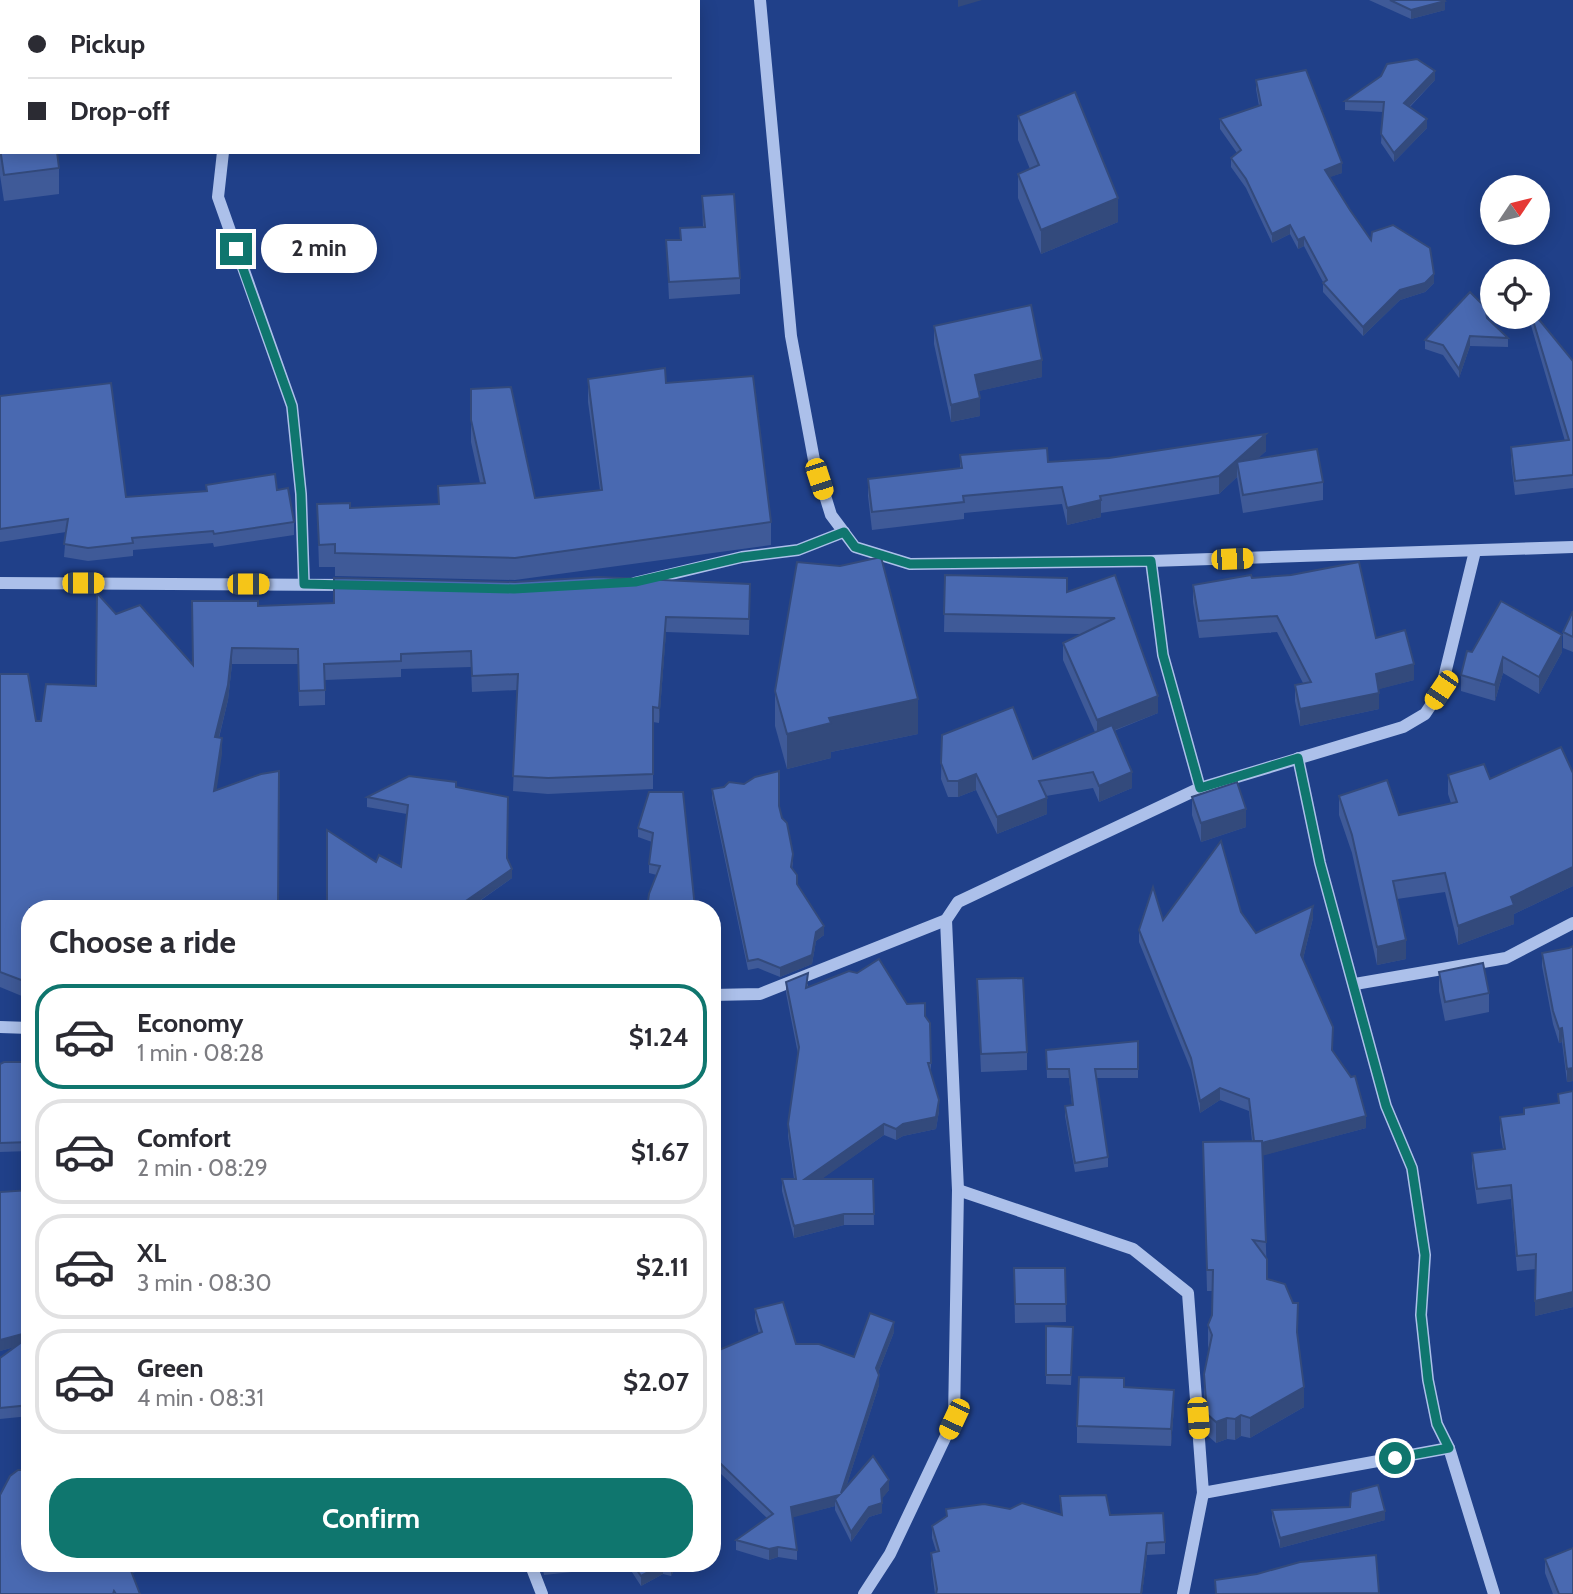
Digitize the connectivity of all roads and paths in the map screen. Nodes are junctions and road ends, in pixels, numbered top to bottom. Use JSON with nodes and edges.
{"nodes":[{"id":1,"x":760,"y":0,"type":"edge"},
{"id":2,"x":223,"y":154,"type":"edge"},
{"id":3,"x":844,"y":532,"type":"junction"},
{"id":4,"x":1573,"y":547,"type":"edge"},
{"id":5,"x":1475,"y":551,"type":"junction"},
{"id":6,"x":1151,"y":561,"type":"junction"},
{"id":7,"x":0,"y":583,"type":"edge"},
{"id":8,"x":624,"y":583,"type":"edge"},
{"id":9,"x":304,"y":584,"type":"junction"},
{"id":10,"x":370,"y":586,"type":"edge"},
{"id":11,"x":1298,"y":758,"type":"junction"},
{"id":12,"x":1200,"y":788,"type":"junction"},
{"id":13,"x":946,"y":920,"type":"junction"},
{"id":14,"x":1573,"y":923,"type":"edge"},
{"id":15,"x":1355,"y":984,"type":"junction"},
{"id":16,"x":721,"y":995,"type":"edge"},
{"id":17,"x":0,"y":1027,"type":"edge"},
{"id":18,"x":21,"y":1028,"type":"edge"},
{"id":19,"x":958,"y":1190,"type":"junction"},
{"id":20,"x":1449,"y":1448,"type":"junction"},
{"id":21,"x":1203,"y":1493,"type":"junction"},
{"id":22,"x":533,"y":1572,"type":"edge"},
{"id":23,"x":542,"y":1594,"type":"edge"},
{"id":24,"x":864,"y":1594,"type":"edge"},
{"id":25,"x":1184,"y":1594,"type":"edge"},
{"id":26,"x":1494,"y":1594,"type":"edge"}],
"edges":[{"from":1,"to":3,"type":"street"},
{"from":2,"to":9,"type":"street"},
{"from":3,"to":6,"type":"street"},
{"from":3,"to":8,"type":"street"},
{"from":4,"to":5,"type":"street"},
{"from":5,"to":6,"type":"street"},
{"from":5,"to":11,"type":"street"},
{"from":6,"to":12,"type":"street"},
{"from":7,"to":9,"type":"street"},
{"from":9,"to":10,"type":"street"},
{"from":11,"to":12,"type":"street"},
{"from":11,"to":15,"type":"street"},
{"from":12,"to":13,"type":"street"},
{"from":13,"to":16,"type":"street"},
{"from":13,"to":19,"type":"street"},
{"from":14,"to":15,"type":"street"},
{"from":15,"to":20,"type":"street"},
{"from":17,"to":18,"type":"street"},
{"from":19,"to":21,"type":"street"},
{"from":19,"to":24,"type":"street"},
{"from":20,"to":21,"type":"street"},
{"from":20,"to":26,"type":"street"},
{"from":21,"to":25,"type":"street"},
{"from":22,"to":23,"type":"street"}]}
